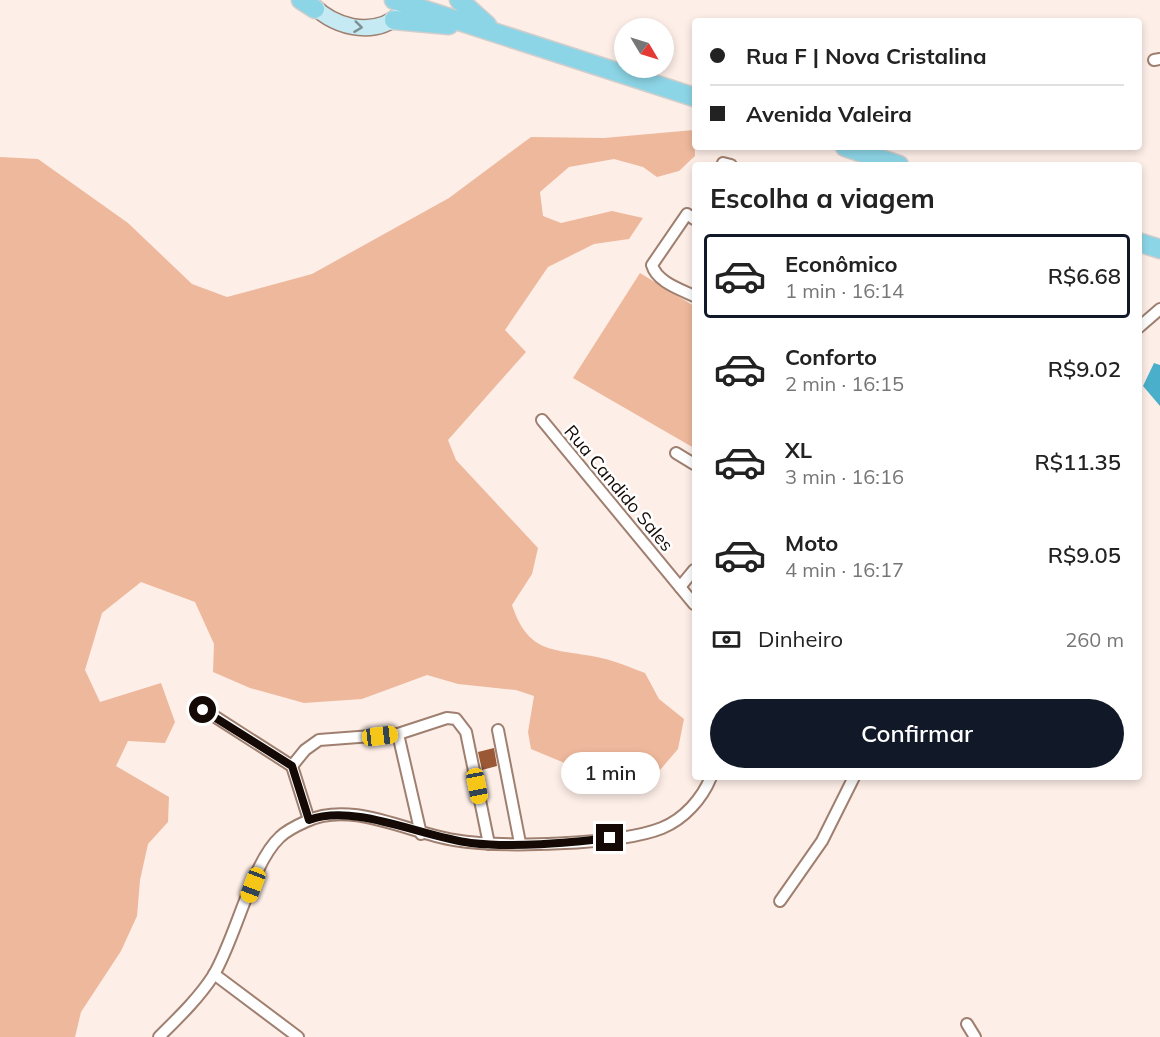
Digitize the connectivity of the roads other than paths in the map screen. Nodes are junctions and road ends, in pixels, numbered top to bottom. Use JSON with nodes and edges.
{"nodes":[{"id":1,"x":394,"y":0,"type":"edge"},
{"id":2,"x":459,"y":0,"type":"edge"},
{"id":3,"x":308,"y":3,"type":"edge"},
{"id":4,"x":414,"y":3,"type":"edge"},
{"id":5,"x":394,"y":20,"type":"junction"},
{"id":6,"x":493,"y":30,"type":"junction"},
{"id":7,"x":692,"y":96,"type":"edge"},
{"id":8,"x":854,"y":150,"type":"edge"},
{"id":9,"x":890,"y":162,"type":"edge"},
{"id":10,"x":692,"y":218,"type":"edge"},
{"id":11,"x":1142,"y":243,"type":"edge"},
{"id":12,"x":1160,"y":249,"type":"edge"},
{"id":13,"x":692,"y":295,"type":"edge"},
{"id":14,"x":1160,"y":309,"type":"edge"},
{"id":15,"x":1142,"y":325,"type":"edge"},
{"id":16,"x":542,"y":420,"type":"dead end"},
{"id":17,"x":676,"y":453,"type":"dead end"},
{"id":18,"x":692,"y":463,"type":"edge"},
{"id":19,"x":692,"y":572,"type":"edge"},
{"id":20,"x":680,"y":587,"type":"junction"},
{"id":21,"x":692,"y":602,"type":"edge"},
{"id":22,"x":203,"y":710,"type":"dead end"},
{"id":23,"x":498,"y":730,"type":"dead end"},
{"id":24,"x":398,"y":734,"type":"junction"},
{"id":25,"x":292,"y":766,"type":"junction"},
{"id":26,"x":709,"y":780,"type":"edge"},
{"id":27,"x":852,"y":780,"type":"edge"},
{"id":28,"x":309,"y":820,"type":"junction"},
{"id":29,"x":421,"y":834,"type":"junction"},
{"id":30,"x":520,"y":843,"type":"junction"},
{"id":31,"x":489,"y":844,"type":"junction"},
{"id":32,"x":780,"y":901,"type":"dead end"},
{"id":33,"x":214,"y":974,"type":"junction"},
{"id":34,"x":967,"y":1024,"type":"dead end"},
{"id":35,"x":159,"y":1037,"type":"edge"},
{"id":36,"x":298,"y":1037,"type":"edge"},
{"id":37,"x":975,"y":1037,"type":"edge"}],
"edges":[{"from":1,"to":4,"type":"main road"},
{"from":2,"to":6,"type":"main road"},
{"from":3,"to":5,"type":"main road","one_way":true},
{"from":4,"to":5,"type":"main road"},
{"from":4,"to":6,"type":"main road"},
{"from":5,"to":6,"type":"main road"},
{"from":6,"to":7,"type":"main road"},
{"from":8,"to":9,"type":"main road"},
{"from":10,"to":13,"type":"street"},
{"from":11,"to":12,"type":"main road"},
{"from":14,"to":15,"type":"street"},
{"from":16,"to":20,"type":"street","name":"Rua Candido Sales"},
{"from":17,"to":18,"type":"street"},
{"from":19,"to":20,"type":"street"},
{"from":20,"to":21,"type":"street","name":"Rua Candido Sales"},
{"from":22,"to":25,"type":"street"},
{"from":23,"to":30,"type":"street"},
{"from":24,"to":25,"type":"street"},
{"from":24,"to":29,"type":"street"},
{"from":24,"to":31,"type":"street"},
{"from":25,"to":28,"type":"street"},
{"from":26,"to":30,"type":"street"},
{"from":27,"to":32,"type":"street"},
{"from":28,"to":29,"type":"street"},
{"from":28,"to":33,"type":"street"},
{"from":29,"to":31,"type":"street"},
{"from":30,"to":31,"type":"street"},
{"from":33,"to":35,"type":"street"},
{"from":33,"to":36,"type":"street"},
{"from":34,"to":37,"type":"street"}]}
